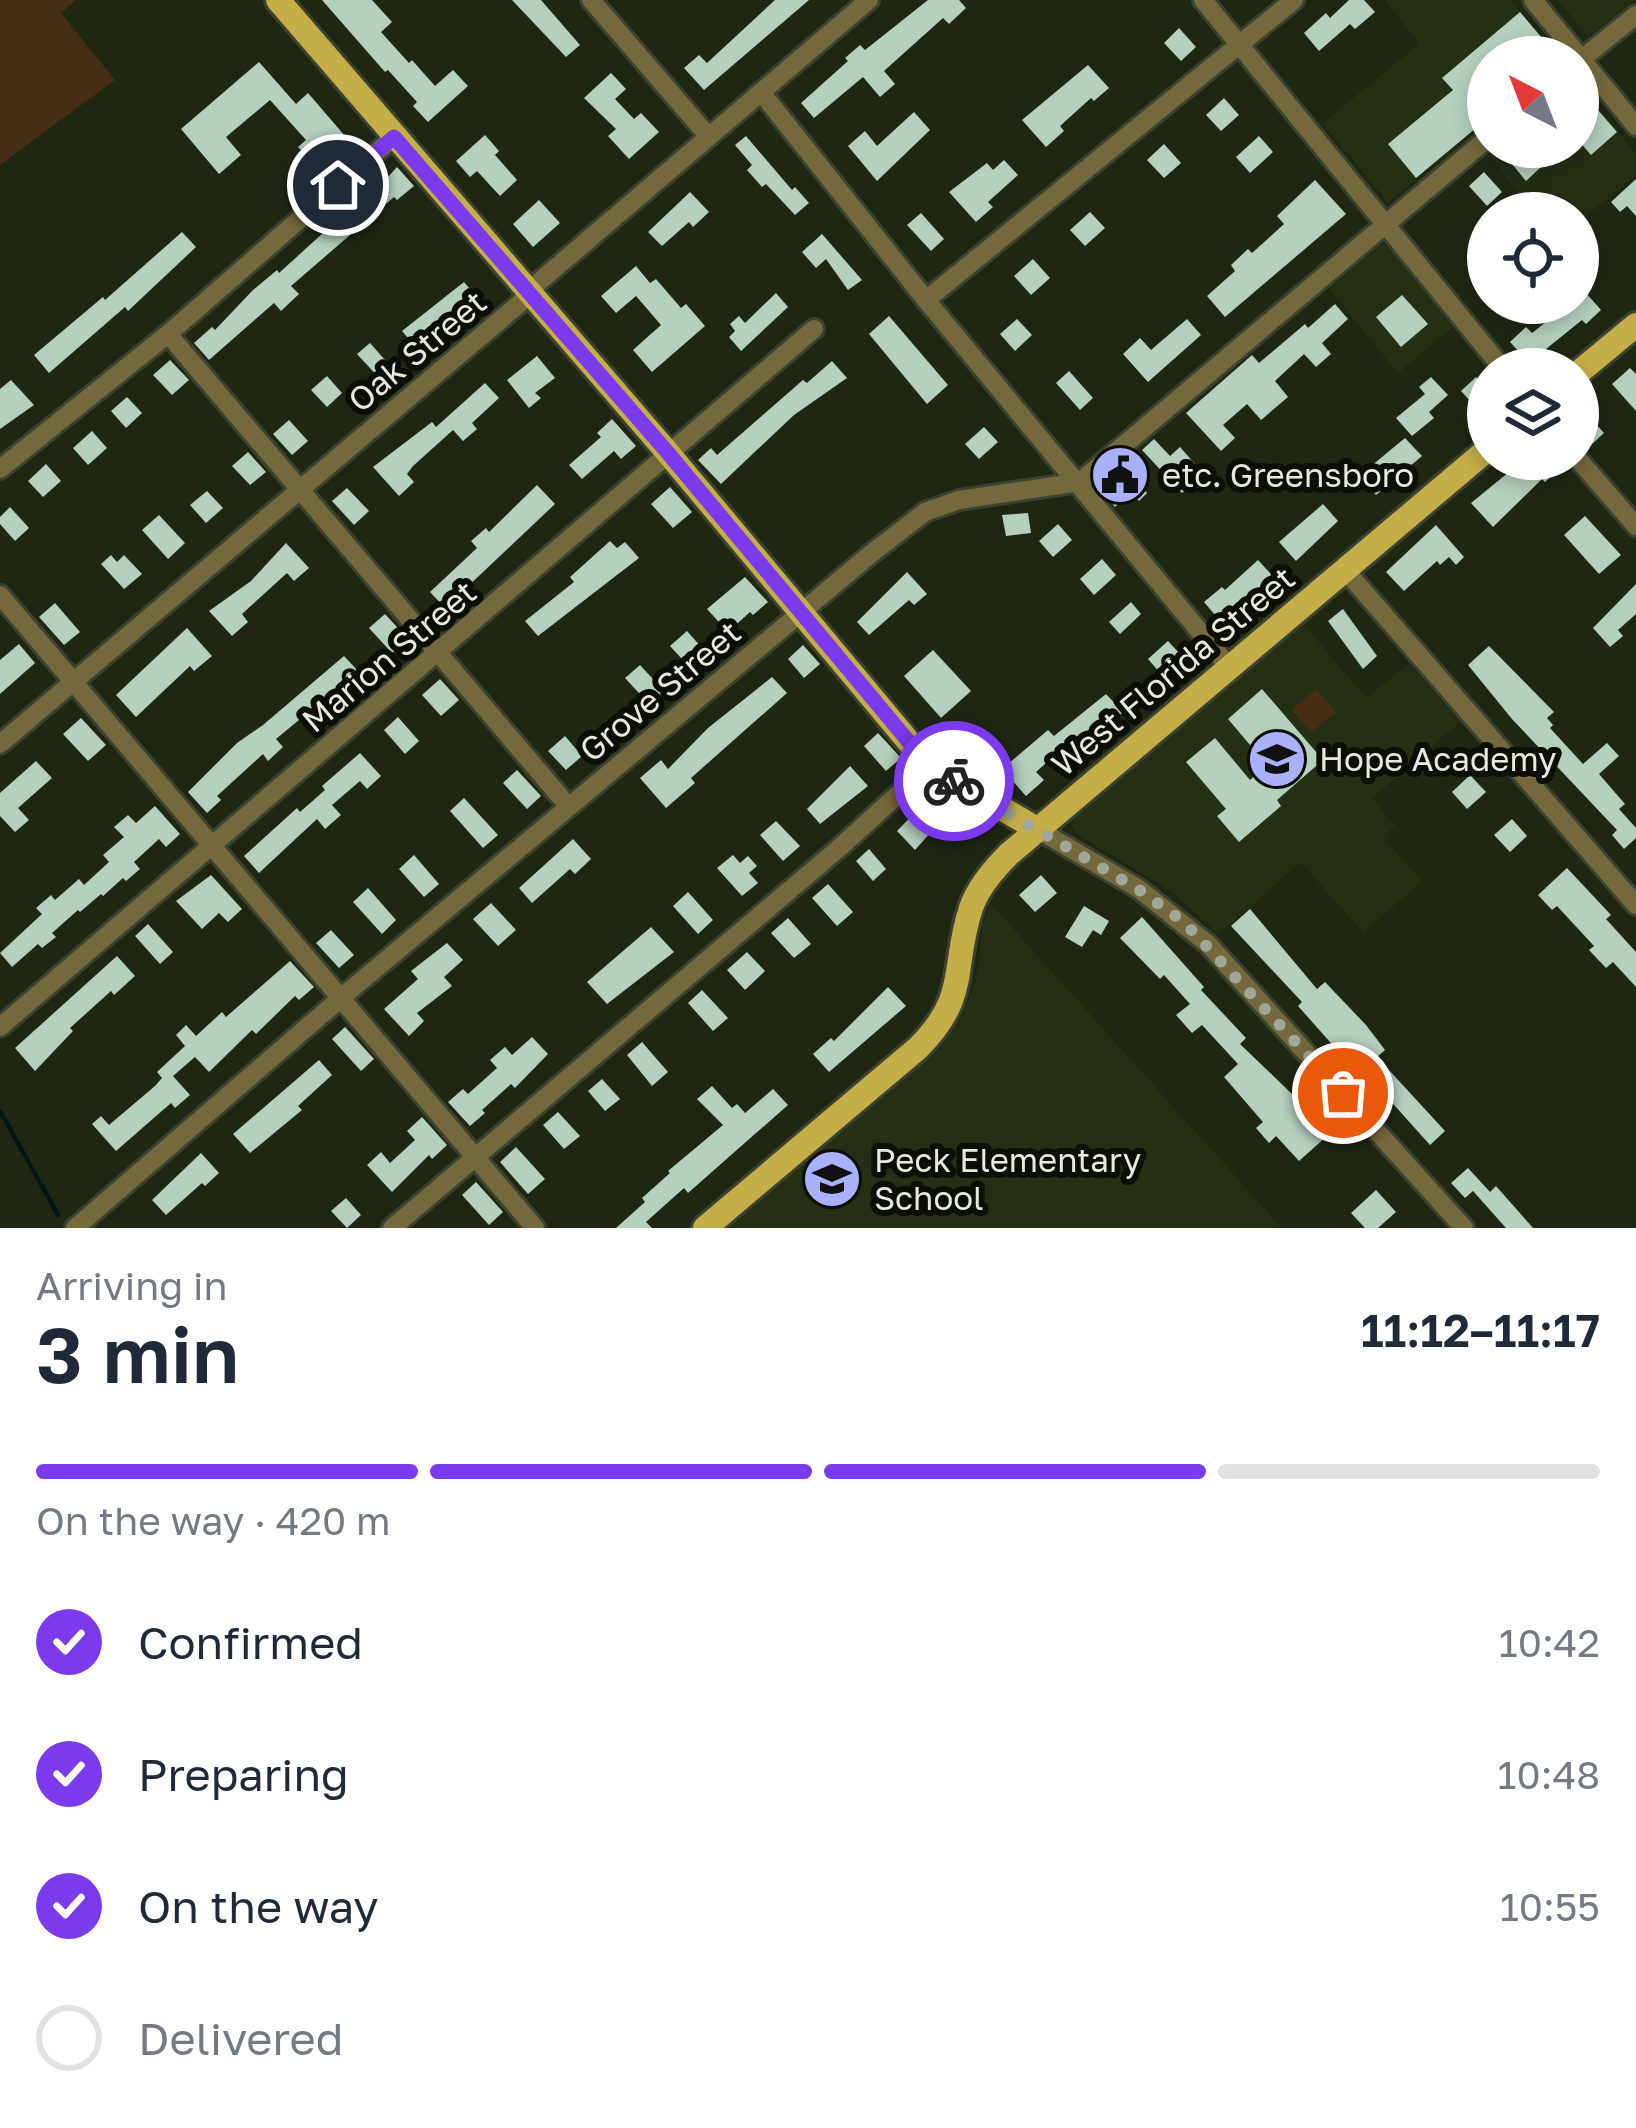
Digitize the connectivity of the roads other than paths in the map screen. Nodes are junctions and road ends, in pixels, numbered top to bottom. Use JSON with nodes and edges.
{"nodes":[{"id":1,"x":278,"y":0,"type":"edge"},
{"id":2,"x":591,"y":0,"type":"edge"},
{"id":3,"x":869,"y":0,"type":"edge"},
{"id":4,"x":1203,"y":0,"type":"edge"},
{"id":5,"x":1294,"y":0,"type":"edge"},
{"id":6,"x":1533,"y":0,"type":"edge"},
{"id":7,"x":1636,"y":15,"type":"edge"},
{"id":8,"x":1561,"y":36,"type":"edge"},
{"id":9,"x":1238,"y":45,"type":"junction"},
{"id":10,"x":1599,"y":45,"type":"edge"},
{"id":11,"x":1599,"y":83,"type":"edge"},
{"id":12,"x":761,"y":92,"type":"junction"},
{"id":13,"x":1636,"y":126,"type":"edge"},
{"id":14,"x":394,"y":137,"type":"junction"},
{"id":15,"x":709,"y":137,"type":"junction"},
{"id":16,"x":1467,"y":156,"type":"edge"},
{"id":17,"x":1388,"y":223,"type":"junction"},
{"id":18,"x":530,"y":292,"type":"junction"},
{"id":19,"x":926,"y":300,"type":"junction"},
{"id":20,"x":1636,"y":325,"type":"edge"},
{"id":21,"x":814,"y":329,"type":"dead end"},
{"id":22,"x":168,"y":334,"type":"junction"},
{"id":23,"x":1486,"y":348,"type":"edge"},
{"id":24,"x":1599,"y":356,"type":"edge"},
{"id":25,"x":668,"y":453,"type":"junction"},
{"id":26,"x":1467,"y":467,"type":"edge"},
{"id":27,"x":0,"y":469,"type":"edge"},
{"id":28,"x":1596,"y":480,"type":"edge"},
{"id":29,"x":1080,"y":482,"type":"junction"},
{"id":30,"x":300,"y":488,"type":"junction"},
{"id":31,"x":1636,"y":526,"type":"edge"},
{"id":32,"x":1346,"y":569,"type":"junction"},
{"id":33,"x":0,"y":595,"type":"edge"},
{"id":34,"x":798,"y":614,"type":"junction"},
{"id":35,"x":438,"y":655,"type":"junction"},
{"id":36,"x":1229,"y":667,"type":"junction"},
{"id":37,"x":74,"y":681,"type":"junction"},
{"id":38,"x":0,"y":744,"type":"edge"},
{"id":39,"x":929,"y":766,"type":"junction"},
{"id":40,"x":569,"y":807,"type":"junction"},
{"id":41,"x":1036,"y":829,"type":"junction"},
{"id":42,"x":209,"y":847,"type":"junction"},
{"id":43,"x":1636,"y":905,"type":"edge"},
{"id":44,"x":342,"y":997,"type":"junction"},
{"id":45,"x":0,"y":1027,"type":"edge"},
{"id":46,"x":474,"y":1158,"type":"junction"},
{"id":47,"x":75,"y":1228,"type":"edge"},
{"id":48,"x":392,"y":1228,"type":"edge"},
{"id":49,"x":535,"y":1228,"type":"edge"},
{"id":50,"x":705,"y":1228,"type":"edge"},
{"id":51,"x":1464,"y":1228,"type":"edge"}],
"edges":[{"from":1,"to":14,"type":"main road"},
{"from":2,"to":15,"type":"street"},
{"from":3,"to":12,"type":"street","name":"Oak Street"},
{"from":4,"to":9,"type":"street"},
{"from":5,"to":9,"type":"street"},
{"from":6,"to":8,"type":"street"},
{"from":7,"to":10,"type":"street"},
{"from":9,"to":17,"type":"street"},
{"from":9,"to":19,"type":"street"},
{"from":11,"to":13,"type":"street"},
{"from":12,"to":15,"type":"street","name":"Oak Street"},
{"from":12,"to":19,"type":"street"},
{"from":14,"to":18,"type":"main road"},
{"from":14,"to":22,"type":"street"},
{"from":15,"to":18,"type":"street","name":"Oak Street"},
{"from":16,"to":17,"type":"street"},
{"from":17,"to":23,"type":"street"},
{"from":17,"to":29,"type":"street"},
{"from":18,"to":25,"type":"main road"},
{"from":18,"to":30,"type":"street","name":"Oak Street"},
{"from":19,"to":29,"type":"street"},
{"from":20,"to":24,"type":"main road"},
{"from":21,"to":25,"type":"street","name":"Marion Street"},
{"from":22,"to":27,"type":"street"},
{"from":22,"to":30,"type":"street"},
{"from":25,"to":34,"type":"main road"},
{"from":25,"to":35,"type":"street","name":"Marion Street"},
{"from":26,"to":32,"type":"main road","name":"West Florida Street"},
{"from":28,"to":31,"type":"street"},
{"from":29,"to":34,"type":"street","name":"Grove Street"},
{"from":29,"to":36,"type":"street"},
{"from":30,"to":35,"type":"street"},
{"from":30,"to":37,"type":"street","name":"Oak Street"},
{"from":32,"to":36,"type":"main road","name":"West Florida Street"},
{"from":32,"to":43,"type":"street"},
{"from":33,"to":37,"type":"street"},
{"from":34,"to":39,"type":"main road"},
{"from":34,"to":40,"type":"street","name":"Grove Street"},
{"from":35,"to":40,"type":"street"},
{"from":35,"to":42,"type":"street","name":"Marion Street"},
{"from":36,"to":41,"type":"main road","name":"West Florida Street"},
{"from":37,"to":38,"type":"street","name":"Oak Street"},
{"from":37,"to":42,"type":"street"},
{"from":39,"to":41,"type":"main road"},
{"from":39,"to":46,"type":"street"},
{"from":40,"to":44,"type":"street","name":"Grove Street"},
{"from":41,"to":50,"type":"main road","name":"West Florida Street"},
{"from":41,"to":51,"type":"street"},
{"from":42,"to":44,"type":"street"},
{"from":42,"to":45,"type":"street","name":"Marion Street"},
{"from":44,"to":46,"type":"street"},
{"from":44,"to":47,"type":"street","name":"Grove Street"},
{"from":46,"to":48,"type":"street"},
{"from":46,"to":49,"type":"street"}]}
